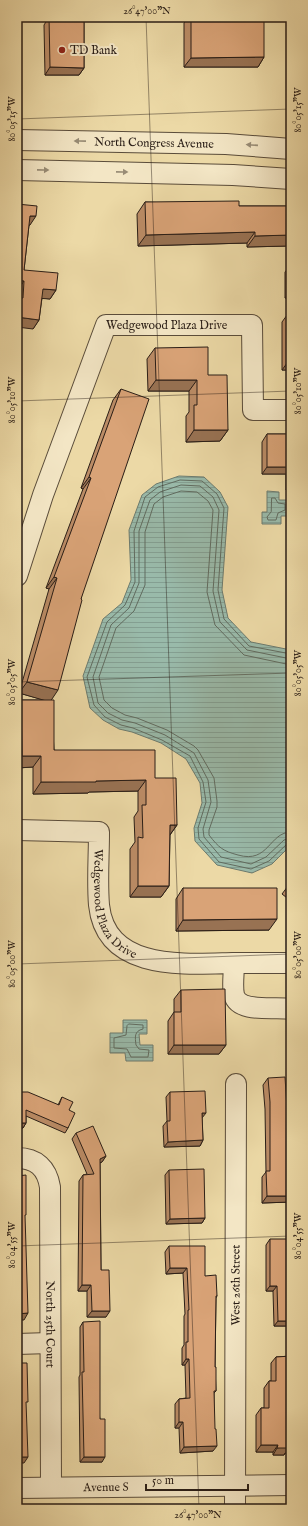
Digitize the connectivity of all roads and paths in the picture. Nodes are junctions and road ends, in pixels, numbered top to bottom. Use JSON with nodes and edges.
{"nodes":[{"id":1,"x":17,"y":140,"type":"edge"},
{"id":2,"x":291,"y":149,"type":"edge"},
{"id":3,"x":17,"y":170,"type":"edge"},
{"id":4,"x":291,"y":179,"type":"edge"},
{"id":5,"x":291,"y":410,"type":"edge"},
{"id":6,"x":17,"y":576,"type":"edge"},
{"id":7,"x":17,"y":830,"type":"edge"},
{"id":8,"x":234,"y":963,"type":"junction"},
{"id":9,"x":291,"y":963,"type":"edge"},
{"id":10,"x":291,"y":1009,"type":"edge"},
{"id":11,"x":236,"y":1084,"type":"dead end"},
{"id":12,"x":17,"y":1158,"type":"edge"},
{"id":13,"x":50,"y":1343,"type":"junction"},
{"id":14,"x":17,"y":1344,"type":"edge"},
{"id":15,"x":235,"y":1486,"type":"junction"},
{"id":16,"x":291,"y":1486,"type":"edge"},
{"id":17,"x":52,"y":1487,"type":"junction"},
{"id":18,"x":17,"y":1488,"type":"edge"},
{"id":19,"x":236,"y":1509,"type":"edge"}],
"edges":[{"from":2,"to":1,"type":"street","name":"North Congress Avenue","one_way":true},
{"from":3,"to":4,"type":"street","one_way":true},
{"from":5,"to":6,"type":"street","name":"Wedgewood Plaza Drive"},
{"from":7,"to":8,"type":"street","name":"Wedgewood Plaza Drive"},
{"from":8,"to":9,"type":"street","name":"Wedgewood Plaza Drive"},
{"from":8,"to":10,"type":"street"},
{"from":11,"to":15,"type":"street","name":"West 26th Street"},
{"from":12,"to":13,"type":"street","name":"North 25th Court"},
{"from":13,"to":14,"type":"street"},
{"from":13,"to":17,"type":"street","name":"North 25th Court"},
{"from":15,"to":16,"type":"street","name":"Avenue S"},
{"from":15,"to":17,"type":"street","name":"Avenue S"},
{"from":15,"to":19,"type":"street","name":"West 26th Street"},
{"from":17,"to":18,"type":"street","name":"Avenue S"}]}
